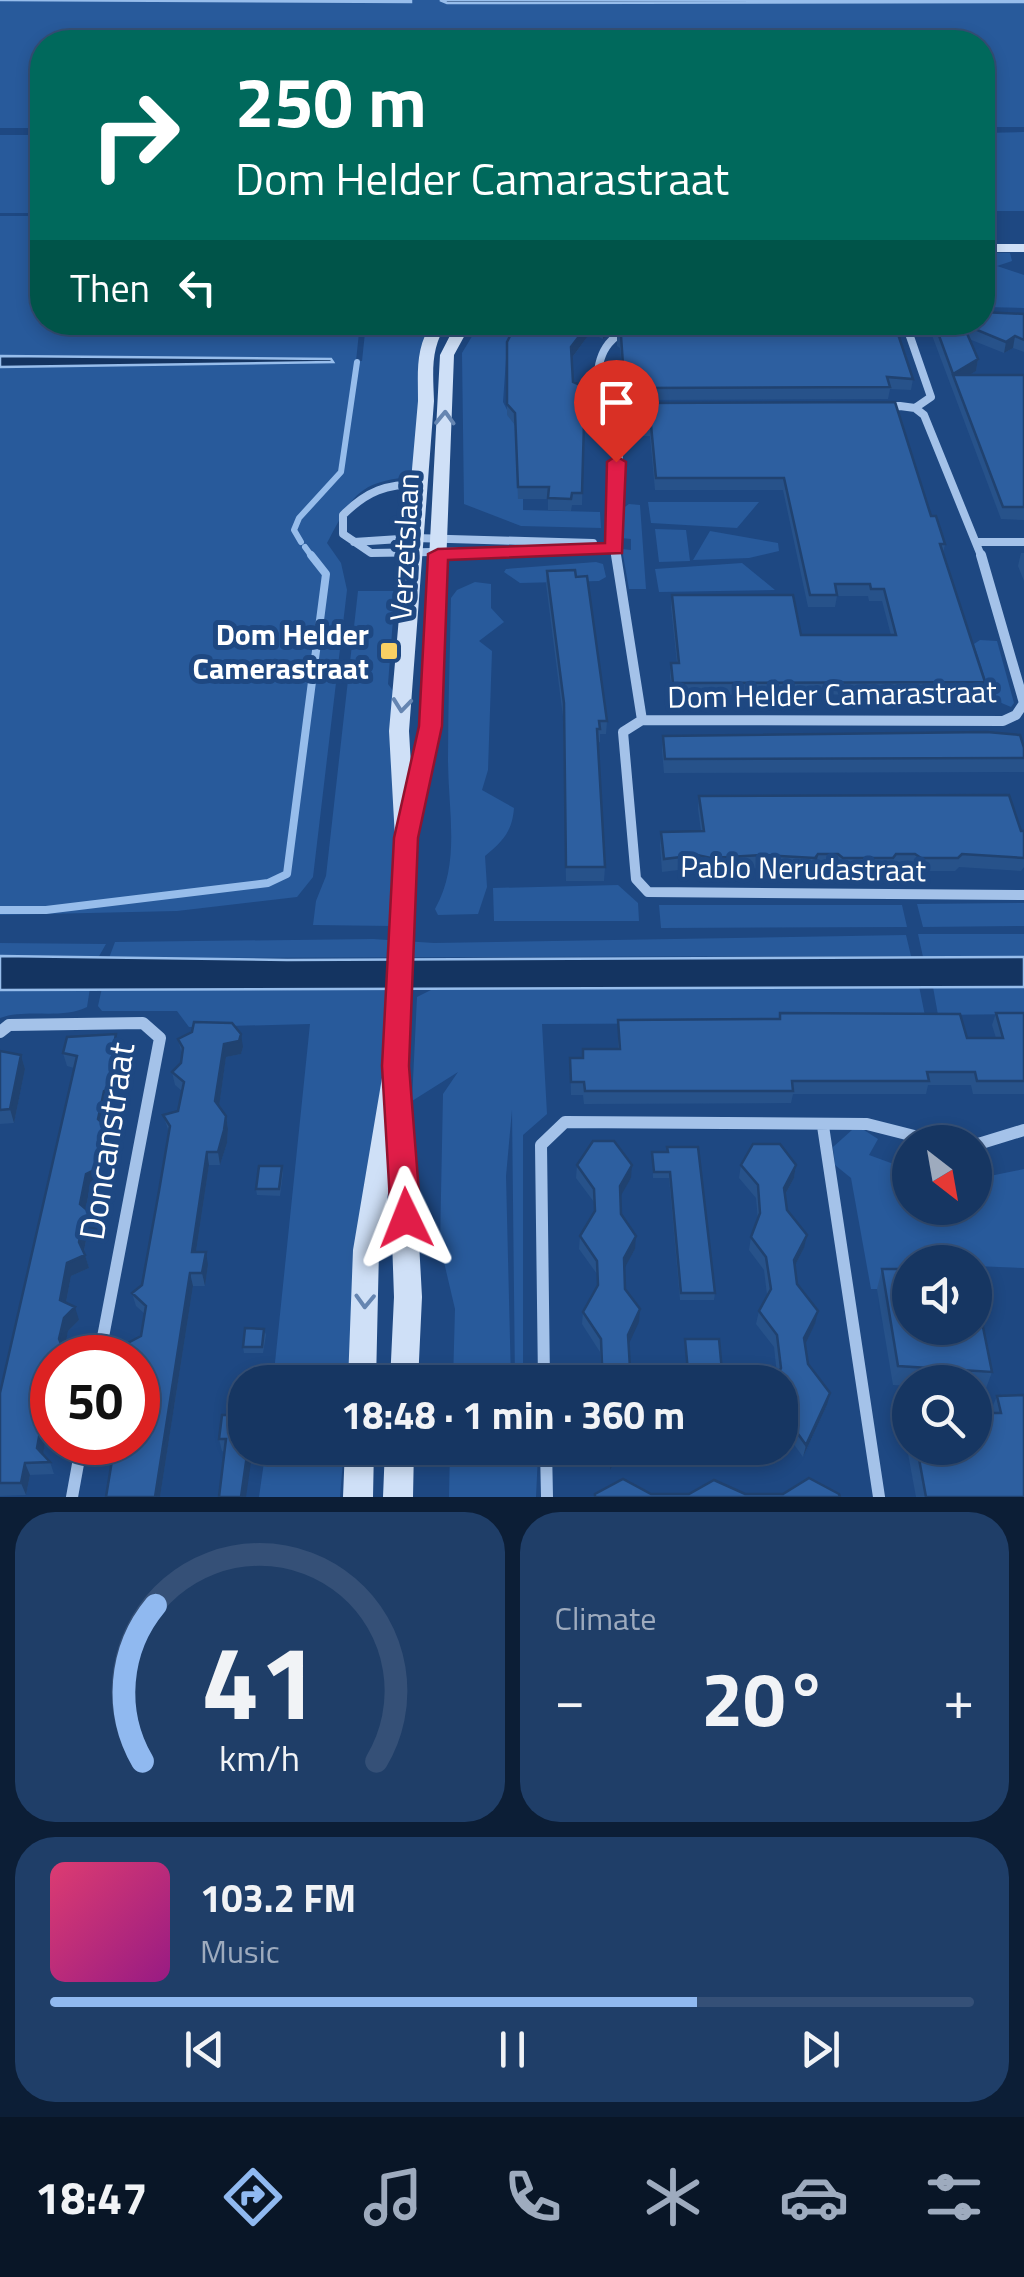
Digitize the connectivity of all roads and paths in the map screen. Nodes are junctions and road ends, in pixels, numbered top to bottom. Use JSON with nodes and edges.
{"nodes":[{"id":1,"x":995,"y":240,"type":"edge"},
{"id":2,"x":1024,"y":240,"type":"edge"},
{"id":3,"x":995,"y":248,"type":"edge"},
{"id":4,"x":1024,"y":248,"type":"edge"},
{"id":5,"x":432,"y":335,"type":"edge"},
{"id":6,"x":458,"y":335,"type":"edge"},
{"id":7,"x":615,"y":335,"type":"edge"},
{"id":8,"x":910,"y":335,"type":"edge"},
{"id":9,"x":915,"y":408,"type":"junction"},
{"id":10,"x":626,"y":409,"type":"junction"},
{"id":11,"x":420,"y":484,"type":"junction"},
{"id":12,"x":354,"y":542,"type":"junction"},
{"id":13,"x":977,"y":542,"type":"junction"},
{"id":14,"x":1024,"y":542,"type":"edge"},
{"id":15,"x":414,"y":546,"type":"junction"},
{"id":16,"x":439,"y":546,"type":"junction"},
{"id":17,"x":615,"y":547,"type":"junction"},
{"id":18,"x":1020,"y":717,"type":"edge"},
{"id":19,"x":642,"y":720,"type":"junction"},
{"id":20,"x":406,"y":838,"type":"junction"},
{"id":21,"x":1024,"y":895,"type":"edge"},
{"id":22,"x":0,"y":1032,"type":"edge"},
{"id":23,"x":396,"y":1066,"type":"junction"},
{"id":24,"x":823,"y":1126,"type":"junction"},
{"id":25,"x":892,"y":1130,"type":"edge"},
{"id":26,"x":1024,"y":1130,"type":"edge"},
{"id":27,"x":992,"y":1140,"type":"edge"},
{"id":28,"x":103,"y":1335,"type":"edge"},
{"id":29,"x":363,"y":1365,"type":"edge"},
{"id":30,"x":405,"y":1365,"type":"edge"},
{"id":31,"x":544,"y":1365,"type":"edge"},
{"id":32,"x":78,"y":1465,"type":"edge"},
{"id":33,"x":359,"y":1465,"type":"edge"},
{"id":34,"x":399,"y":1465,"type":"edge"},
{"id":35,"x":546,"y":1465,"type":"edge"},
{"id":36,"x":72,"y":1497,"type":"edge"},
{"id":37,"x":358,"y":1497,"type":"edge"},
{"id":38,"x":398,"y":1497,"type":"edge"},
{"id":39,"x":547,"y":1497,"type":"edge"},
{"id":40,"x":880,"y":1497,"type":"edge"}],
"edges":[{"from":1,"to":2,"type":"main road"},
{"from":3,"to":4,"type":"main road"},
{"from":5,"to":11,"type":"main road","name":"Verzetslaan"},
{"from":16,"to":6,"type":"main road","name":"Verzetslaan","one_way":true},
{"from":7,"to":10,"type":"street"},
{"from":8,"to":9,"type":"street"},
{"from":9,"to":10,"type":"street"},
{"from":9,"to":13,"type":"street","name":"Dom Helder Camarastraat"},
{"from":10,"to":17,"type":"street","name":"Dom Helder Camarastraat"},
{"from":11,"to":12,"type":"street"},
{"from":11,"to":15,"type":"main road","name":"Verzetslaan"},
{"from":12,"to":15,"type":"street"},
{"from":12,"to":15,"type":"street"},
{"from":13,"to":14,"type":"street"},
{"from":13,"to":18,"type":"street","name":"Dom Helder Camarastraat"},
{"from":15,"to":16,"type":"street"},
{"from":15,"to":16,"type":"street"},
{"from":15,"to":20,"type":"main road","name":"Verzetslaan","one_way":true},
{"from":16,"to":17,"type":"street"},
{"from":16,"to":17,"type":"street"},
{"from":16,"to":20,"type":"main road","name":"Verzetslaan"},
{"from":17,"to":19,"type":"street","name":"Dom Helder Camarastraat"},
{"from":18,"to":19,"type":"street","name":"Dom Helder Camarastraat"},
{"from":19,"to":21,"type":"street","name":"Pablo Nerudastraat"},
{"from":20,"to":23,"type":"main road","name":"Verzetslaan"},
{"from":22,"to":28,"type":"street","name":"Doncanstraat"},
{"from":23,"to":29,"type":"main road","name":"Verzetslaan","one_way":true},
{"from":23,"to":30,"type":"main road","name":"Verzetslaan"},
{"from":24,"to":25,"type":"street"},
{"from":24,"to":31,"type":"street"},
{"from":24,"to":40,"type":"street"},
{"from":26,"to":27,"type":"street"},
{"from":32,"to":36,"type":"street"},
{"from":33,"to":37,"type":"main road"},
{"from":34,"to":38,"type":"main road"},
{"from":35,"to":39,"type":"street"}]}
